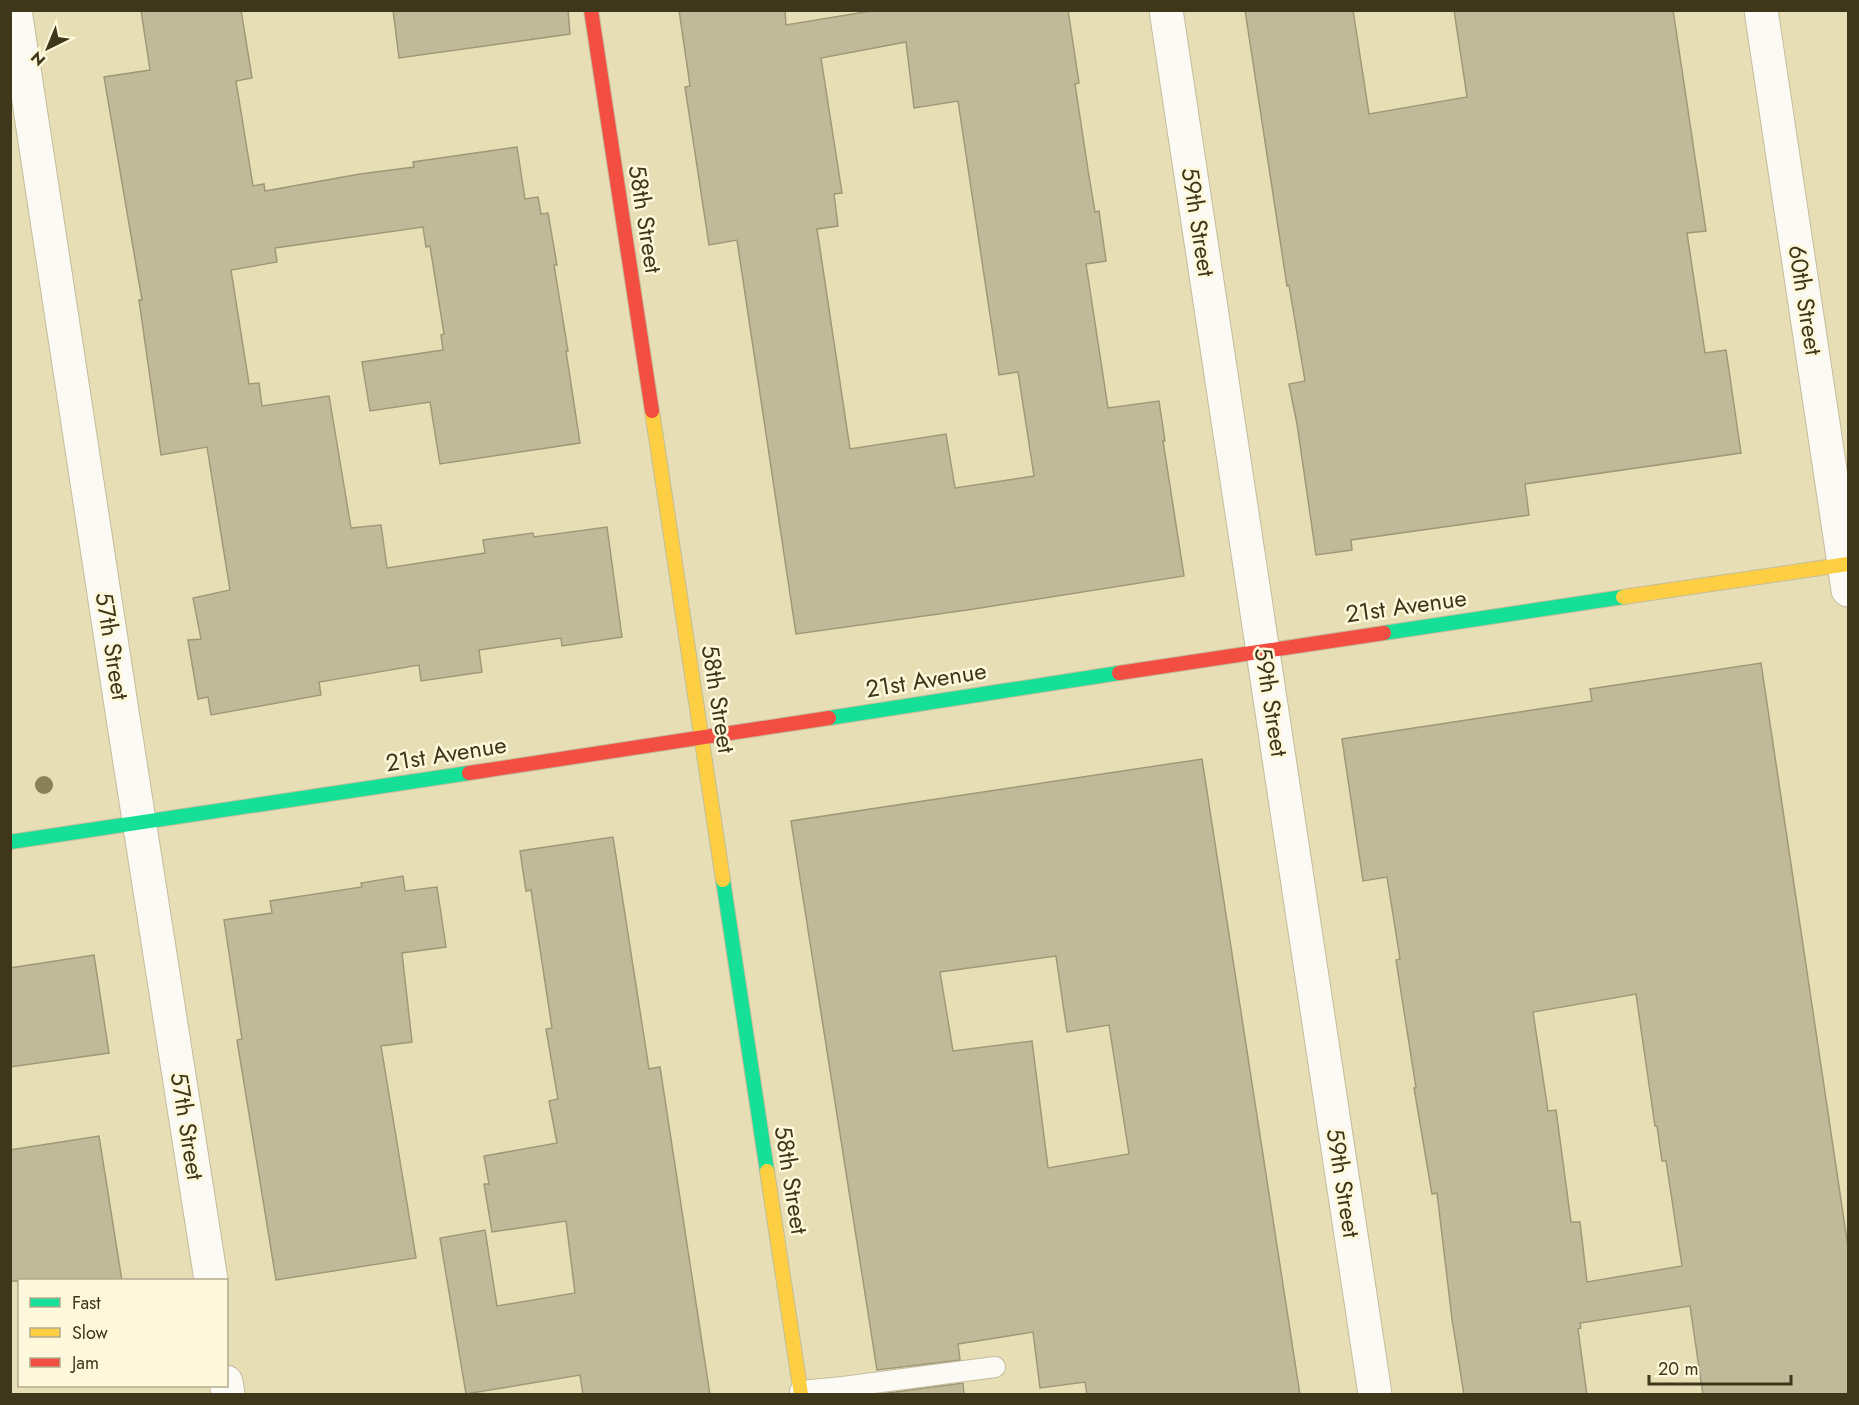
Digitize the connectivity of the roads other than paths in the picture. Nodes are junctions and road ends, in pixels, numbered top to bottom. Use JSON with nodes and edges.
{"nodes":[{"id":1,"x":15,"y":10,"type":"edge"},
{"id":2,"x":591,"y":10,"type":"edge"},
{"id":3,"x":1166,"y":10,"type":"edge"},
{"id":4,"x":1761,"y":10,"type":"edge"},
{"id":5,"x":1847,"y":573,"type":"edge"},
{"id":6,"x":1263,"y":651,"type":"junction"},
{"id":7,"x":701,"y":738,"type":"junction"},
{"id":8,"x":139,"y":822,"type":"junction"},
{"id":9,"x":10,"y":842,"type":"edge"},
{"id":10,"x":211,"y":1279,"type":"edge"},
{"id":11,"x":995,"y":1366,"type":"dead end"},
{"id":12,"x":800,"y":1393,"type":"edge"},
{"id":13,"x":1375,"y":1395,"type":"edge"}],
"edges":[{"from":1,"to":8,"type":"street","name":"57th Street"},
{"from":2,"to":7,"type":"street","name":"58th Street"},
{"from":3,"to":6,"type":"street","name":"59th Street"},
{"from":4,"to":5,"type":"street","name":"60th Street"},
{"from":5,"to":6,"type":"street","name":"21st Avenue"},
{"from":6,"to":7,"type":"street","name":"21st Avenue"},
{"from":6,"to":13,"type":"street","name":"59th Street"},
{"from":7,"to":8,"type":"street","name":"21st Avenue"},
{"from":7,"to":12,"type":"street","name":"58th Street"},
{"from":8,"to":9,"type":"street","name":"21st Avenue"},
{"from":8,"to":10,"type":"street","name":"57th Street"},
{"from":11,"to":12,"type":"lane"}]}
